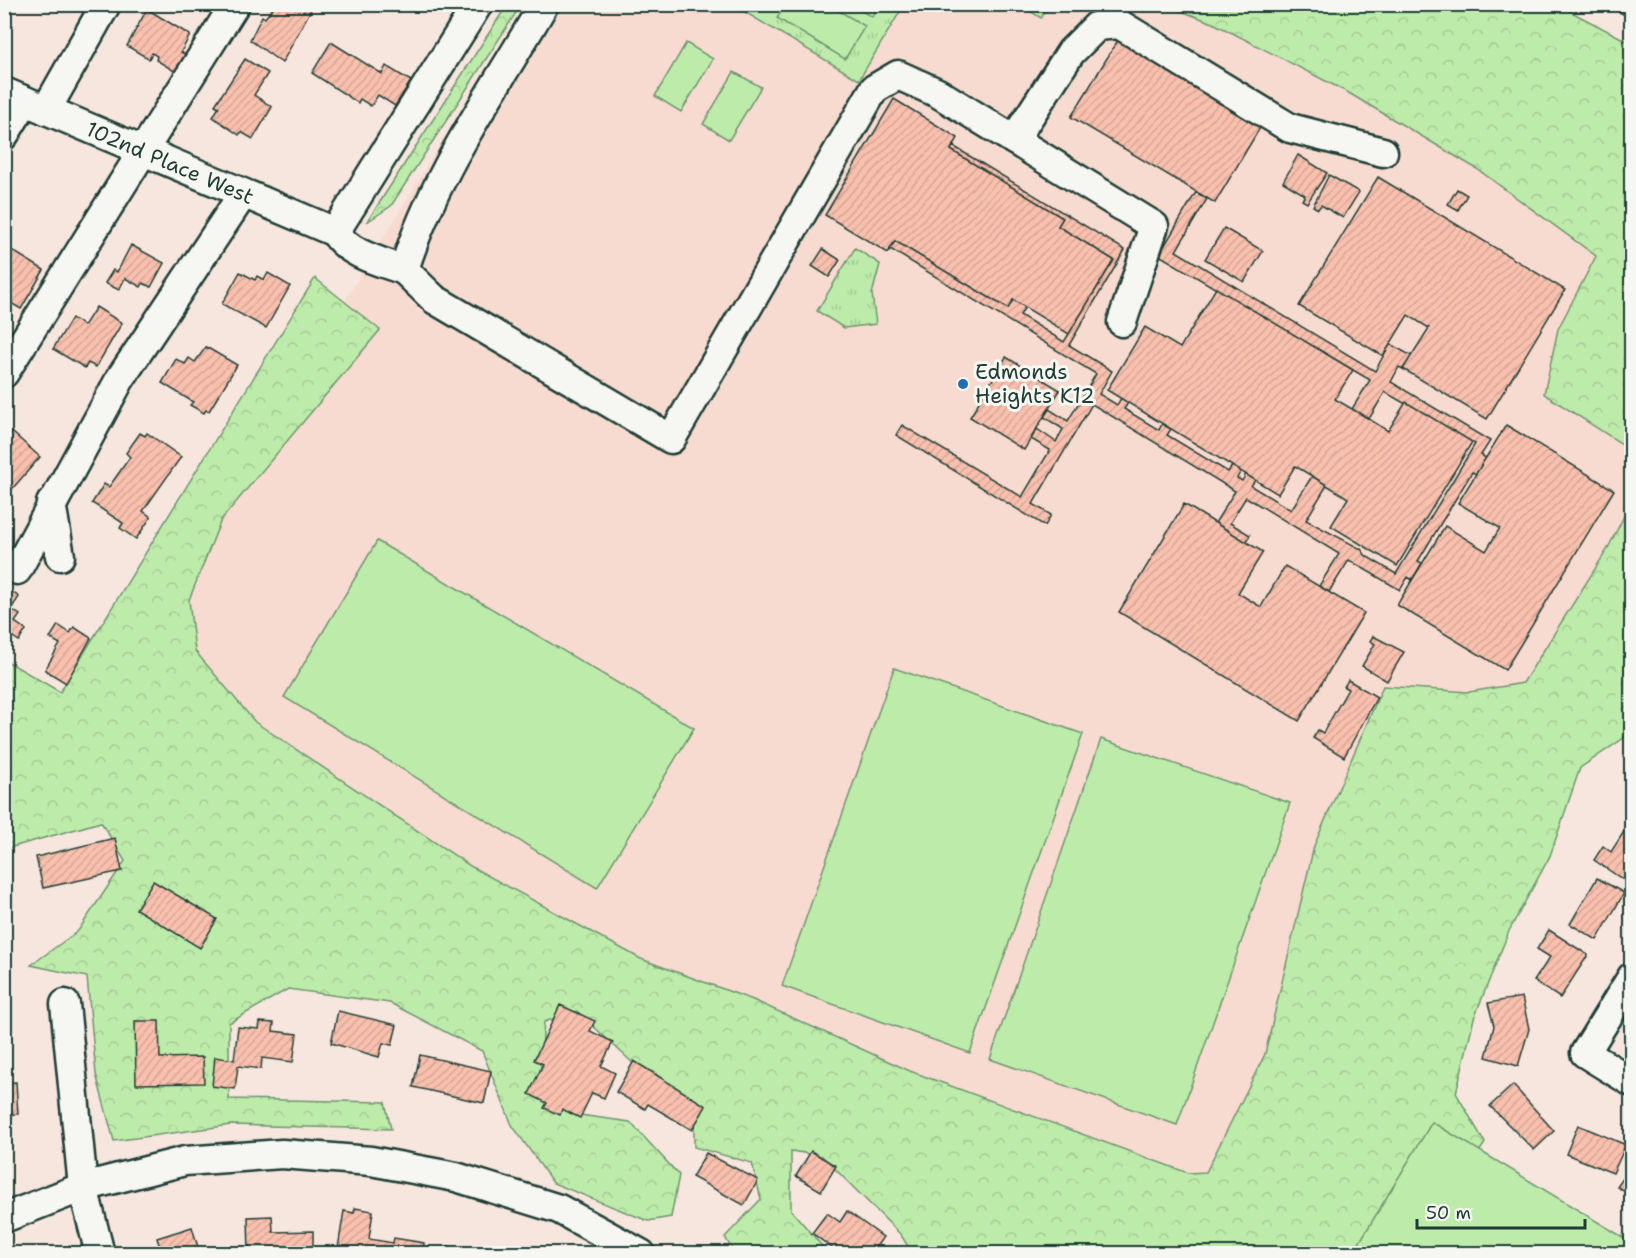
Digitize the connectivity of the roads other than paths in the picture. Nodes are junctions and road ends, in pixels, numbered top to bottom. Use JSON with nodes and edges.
{"nodes":[{"id":1,"x":106,"y":4,"type":"edge"},
{"id":2,"x":235,"y":4,"type":"edge"},
{"id":3,"x":478,"y":4,"type":"edge"},
{"id":4,"x":543,"y":4,"type":"edge"},
{"id":5,"x":25,"y":101,"type":"edge"},
{"id":6,"x":4,"y":135,"type":"edge"},
{"id":7,"x":1014,"y":140,"type":"junction"},
{"id":8,"x":141,"y":152,"type":"junction"},
{"id":9,"x":1383,"y":152,"type":"dead end"},
{"id":10,"x":243,"y":194,"type":"junction"},
{"id":11,"x":336,"y":232,"type":"junction"},
{"id":12,"x":404,"y":270,"type":"junction"},
{"id":13,"x":1122,"y":322,"type":"dead end"},
{"id":14,"x":4,"y":373,"type":"edge"},
{"id":15,"x":51,"y":503,"type":"junction"},
{"id":16,"x":60,"y":556,"type":"dead end"},
{"id":17,"x":17,"y":570,"type":"dead end"},
{"id":18,"x":1632,"y":977,"type":"edge"},
{"id":19,"x":65,"y":1004,"type":"dead end"},
{"id":20,"x":1632,"y":1082,"type":"edge"},
{"id":21,"x":83,"y":1186,"type":"junction"},
{"id":22,"x":4,"y":1218,"type":"edge"},
{"id":23,"x":100,"y":1254,"type":"edge"},
{"id":24,"x":641,"y":1254,"type":"edge"}],
"edges":[{"from":1,"to":5,"type":"street"},
{"from":2,"to":8,"type":"street"},
{"from":3,"to":11,"type":"street"},
{"from":4,"to":12,"type":"street"},
{"from":5,"to":6,"type":"street"},
{"from":5,"to":8,"type":"street","name":"102nd Place West"},
{"from":7,"to":9,"type":"street"},
{"from":7,"to":12,"type":"street"},
{"from":7,"to":13,"type":"street"},
{"from":8,"to":10,"type":"street","name":"102nd Place West"},
{"from":8,"to":14,"type":"street"},
{"from":10,"to":11,"type":"street","name":"102nd Place West"},
{"from":10,"to":15,"type":"street"},
{"from":11,"to":12,"type":"street","name":"102nd Place West"},
{"from":15,"to":16,"type":"street"},
{"from":15,"to":17,"type":"street"},
{"from":18,"to":20,"type":"street"},
{"from":19,"to":21,"type":"street"},
{"from":21,"to":22,"type":"street"},
{"from":21,"to":23,"type":"street"},
{"from":21,"to":24,"type":"street"}]}
